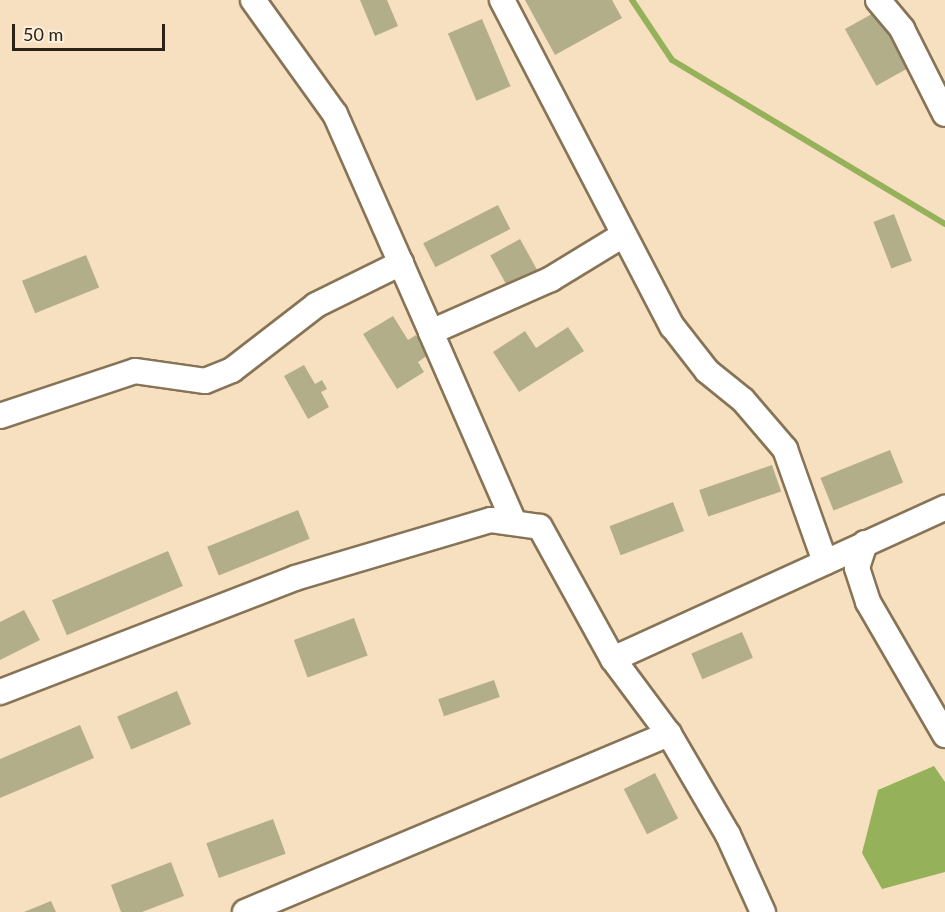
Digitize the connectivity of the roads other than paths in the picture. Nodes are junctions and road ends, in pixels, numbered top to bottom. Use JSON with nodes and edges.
{"nodes":[{"id":1,"x":253,"y":0,"type":"edge"},
{"id":2,"x":502,"y":0,"type":"edge"},
{"id":3,"x":878,"y":0,"type":"edge"},
{"id":4,"x":945,"y":114,"type":"edge"},
{"id":5,"x":623,"y":235,"type":"junction"},
{"id":6,"x":401,"y":263,"type":"junction"},
{"id":7,"x":431,"y":332,"type":"junction"},
{"id":8,"x":0,"y":416,"type":"edge"},
{"id":9,"x":945,"y":508,"type":"edge"},
{"id":10,"x":513,"y":520,"type":"junction"},
{"id":11,"x":865,"y":543,"type":"junction"},
{"id":12,"x":825,"y":562,"type":"junction"},
{"id":13,"x":613,"y":659,"type":"junction"},
{"id":14,"x":0,"y":692,"type":"edge"},
{"id":15,"x":669,"y":734,"type":"junction"},
{"id":16,"x":945,"y":735,"type":"edge"},
{"id":17,"x":245,"y":912,"type":"edge"},
{"id":18,"x":762,"y":912,"type":"edge"}],
"edges":[{"from":1,"to":6,"type":"street"},
{"from":2,"to":5,"type":"street"},
{"from":3,"to":4,"type":"street"},
{"from":5,"to":7,"type":"street"},
{"from":5,"to":12,"type":"street"},
{"from":6,"to":7,"type":"street"},
{"from":6,"to":8,"type":"street"},
{"from":7,"to":10,"type":"street"},
{"from":9,"to":11,"type":"street"},
{"from":10,"to":13,"type":"street"},
{"from":10,"to":14,"type":"street"},
{"from":11,"to":12,"type":"street"},
{"from":11,"to":16,"type":"street"},
{"from":12,"to":13,"type":"street"},
{"from":13,"to":15,"type":"street"},
{"from":15,"to":17,"type":"street"},
{"from":15,"to":18,"type":"street"}]}
